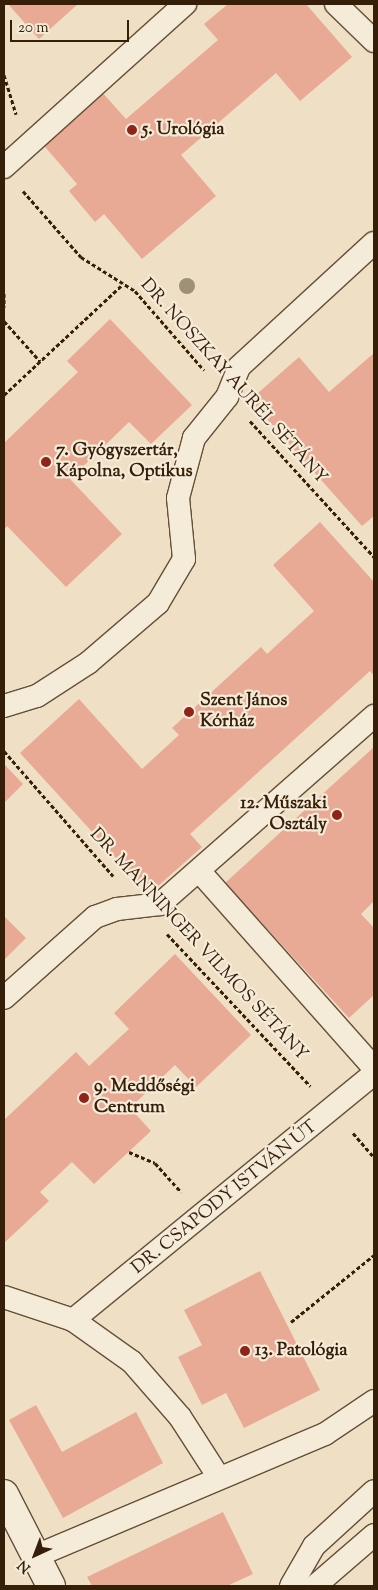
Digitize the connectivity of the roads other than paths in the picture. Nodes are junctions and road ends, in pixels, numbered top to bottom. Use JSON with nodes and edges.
{"nodes":[{"id":1,"x":184,"y":4,"type":"edge"},
{"id":2,"x":336,"y":4,"type":"edge"},
{"id":3,"x":374,"y":41,"type":"edge"},
{"id":4,"x":10,"y":176,"type":"edge"},
{"id":5,"x":374,"y":243,"type":"edge"},
{"id":6,"x":4,"y":706,"type":"edge"},
{"id":7,"x":374,"y":716,"type":"edge"},
{"id":8,"x":200,"y":872,"type":"junction"},
{"id":9,"x":4,"y":998,"type":"edge"},
{"id":10,"x":374,"y":1068,"type":"edge"},
{"id":11,"x":374,"y":1074,"type":"edge"},
{"id":12,"x":4,"y":1297,"type":"edge"},
{"id":13,"x":73,"y":1320,"type":"junction"},
{"id":14,"x":374,"y":1401,"type":"edge"},
{"id":15,"x":218,"y":1476,"type":"junction"},
{"id":16,"x":374,"y":1490,"type":"edge"},
{"id":17,"x":4,"y":1494,"type":"edge"},
{"id":18,"x":374,"y":1535,"type":"edge"},
{"id":19,"x":36,"y":1556,"type":"junction"},
{"id":20,"x":51,"y":1586,"type":"edge"},
{"id":21,"x":291,"y":1586,"type":"edge"},
{"id":22,"x":315,"y":1586,"type":"edge"}],
"edges":[{"from":1,"to":4,"type":"lane"},
{"from":2,"to":3,"type":"lane"},
{"from":5,"to":6,"type":"lane"},
{"from":7,"to":8,"type":"lane"},
{"from":8,"to":9,"type":"lane"},
{"from":8,"to":10,"type":"lane"},
{"from":11,"to":13,"type":"lane","name":"DR. CSAPODY ISTVÁN ÚT"},
{"from":12,"to":13,"type":"lane"},
{"from":13,"to":15,"type":"lane"},
{"from":14,"to":15,"type":"lane"},
{"from":15,"to":19,"type":"lane"},
{"from":16,"to":21,"type":"lane"},
{"from":17,"to":19,"type":"street"},
{"from":18,"to":22,"type":"lane"},
{"from":19,"to":20,"type":"street"}]}
